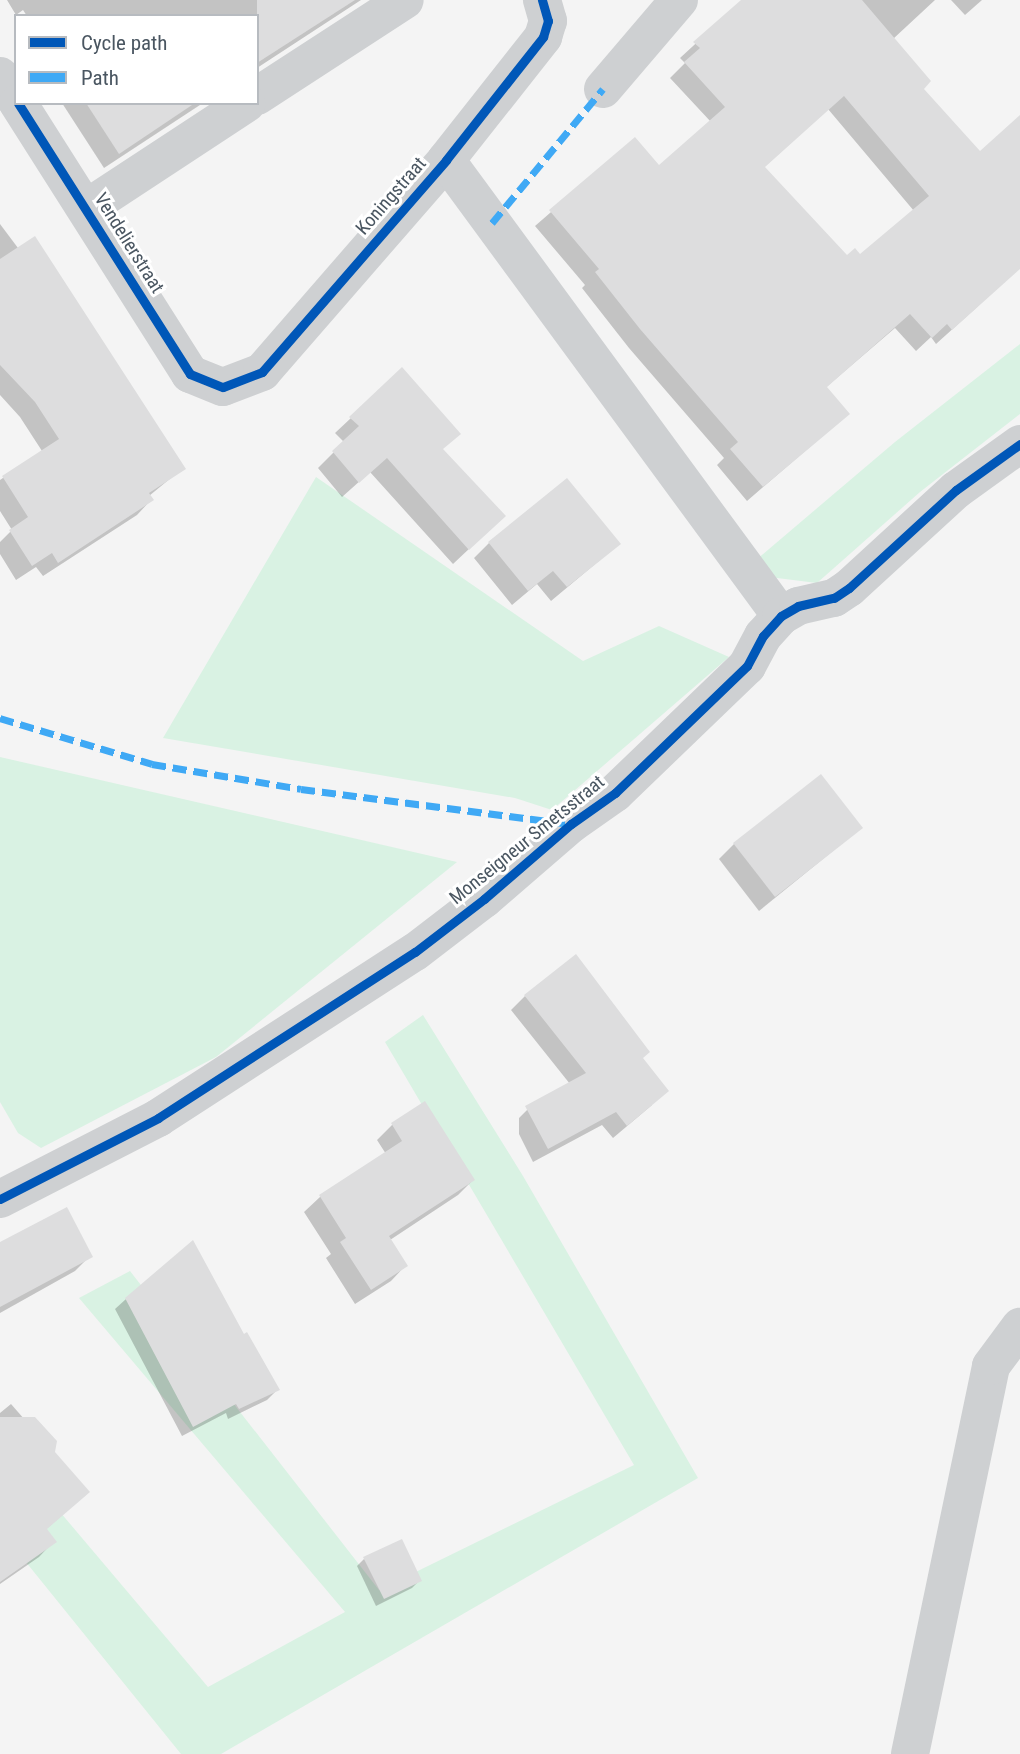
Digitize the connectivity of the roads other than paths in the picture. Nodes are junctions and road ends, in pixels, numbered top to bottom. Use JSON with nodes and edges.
{"nodes":[{"id":1,"x":405,"y":0,"type":"edge"},
{"id":2,"x":542,"y":0,"type":"edge"},
{"id":3,"x":679,"y":0,"type":"edge"},
{"id":4,"x":0,"y":76,"type":"edge"},
{"id":5,"x":603,"y":89,"type":"dead end"},
{"id":6,"x":259,"y":95,"type":"edge"},
{"id":7,"x":14,"y":97,"type":"edge"},
{"id":8,"x":19,"y":105,"type":"edge"},
{"id":9,"x":244,"y":105,"type":"edge"},
{"id":10,"x":446,"y":160,"type":"junction"},
{"id":11,"x":87,"y":208,"type":"junction"},
{"id":12,"x":223,"y":387,"type":"joint"},
{"id":13,"x":1020,"y":444,"type":"edge"},
{"id":14,"x":781,"y":616,"type":"junction"},
{"id":15,"x":2,"y":1195,"type":"edge"},
{"id":16,"x":1020,"y":1327,"type":"edge"},
{"id":17,"x":913,"y":1753,"type":"edge"}],
"edges":[{"from":1,"to":6,"type":"street"},
{"from":2,"to":10,"type":"street","name":"Koningstraat"},
{"from":3,"to":5,"type":"street"},
{"from":4,"to":7,"type":"street","name":"Vendelierstraat"},
{"from":8,"to":11,"type":"street","name":"Vendelierstraat"},
{"from":9,"to":11,"type":"street"},
{"from":10,"to":12,"type":"street","name":"Koningstraat"},
{"from":10,"to":14,"type":"street","name":"Koningstraat"},
{"from":11,"to":12,"type":"street","name":"Vendelierstraat"},
{"from":13,"to":14,"type":"street","name":"Monseigneur Smetsstraat"},
{"from":14,"to":15,"type":"street","name":"Monseigneur Smetsstraat"},
{"from":16,"to":17,"type":"street"}]}
